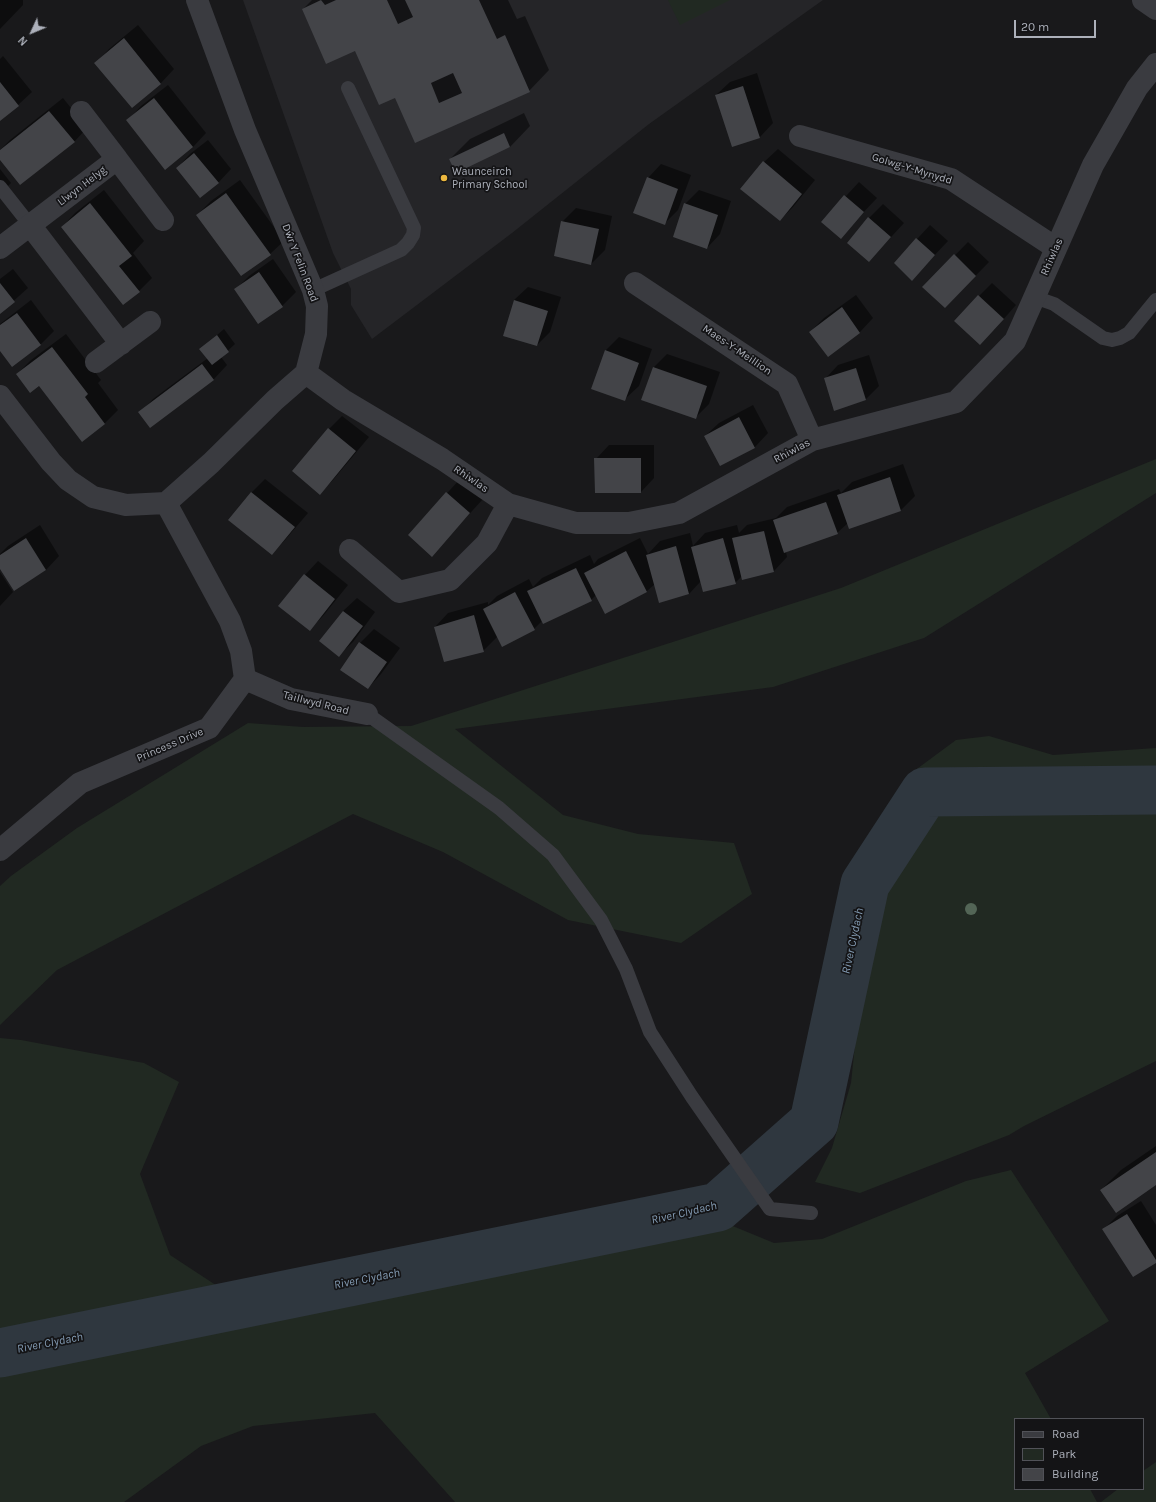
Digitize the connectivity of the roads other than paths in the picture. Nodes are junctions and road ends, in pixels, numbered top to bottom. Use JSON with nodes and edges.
{"nodes":[{"id":1,"x":197,"y":0,"type":"edge"},
{"id":2,"x":1143,"y":0,"type":"edge"},
{"id":3,"x":1156,"y":9,"type":"edge"},
{"id":4,"x":1156,"y":64,"type":"edge"},
{"id":5,"x":348,"y":88,"type":"dead end"},
{"id":6,"x":81,"y":112,"type":"dead end"},
{"id":7,"x":800,"y":136,"type":"dead end"},
{"id":8,"x":117,"y":159,"type":"junction"},
{"id":9,"x":0,"y":187,"type":"edge"},
{"id":10,"x":163,"y":220,"type":"dead end"},
{"id":11,"x":30,"y":226,"type":"junction"},
{"id":12,"x":0,"y":248,"type":"edge"},
{"id":13,"x":1056,"y":248,"type":"junction"},
{"id":14,"x":635,"y":283,"type":"dead end"},
{"id":15,"x":312,"y":290,"type":"junction"},
{"id":16,"x":1034,"y":297,"type":"junction"},
{"id":17,"x":1156,"y":300,"type":"edge"},
{"id":18,"x":150,"y":322,"type":"dead end"},
{"id":19,"x":121,"y":344,"type":"junction"},
{"id":20,"x":96,"y":362,"type":"dead end"},
{"id":21,"x":306,"y":373,"type":"junction"},
{"id":22,"x":0,"y":396,"type":"edge"},
{"id":23,"x":812,"y":440,"type":"junction"},
{"id":24,"x":166,"y":503,"type":"junction"},
{"id":25,"x":508,"y":504,"type":"junction"},
{"id":26,"x":350,"y":550,"type":"dead end"},
{"id":27,"x":245,"y":680,"type":"junction"},
{"id":28,"x":367,"y":714,"type":"joint"},
{"id":29,"x":0,"y":850,"type":"edge"},
{"id":30,"x":811,"y":1213,"type":"dead end"}],
"edges":[{"from":1,"to":15,"type":"street","name":"Dŵr Y Felin Road"},
{"from":2,"to":3,"type":"street"},
{"from":4,"to":13,"type":"street","name":"Rhiwlas"},
{"from":5,"to":15,"type":"lane"},
{"from":6,"to":8,"type":"street","name":"Llwyn Helyg"},
{"from":7,"to":13,"type":"street","name":"Golwg-Y-Mynydd"},
{"from":8,"to":10,"type":"street"},
{"from":8,"to":11,"type":"street","name":"Llwyn Helyg"},
{"from":9,"to":11,"type":"lane"},
{"from":11,"to":12,"type":"street","name":"Llwyn Helyg"},
{"from":11,"to":19,"type":"street"},
{"from":13,"to":16,"type":"street","name":"Rhiwlas"},
{"from":14,"to":23,"type":"street","name":"Maes-Y-Meillion"},
{"from":15,"to":21,"type":"street","name":"Dŵr Y Felin Road"},
{"from":16,"to":17,"type":"lane"},
{"from":16,"to":23,"type":"street","name":"Rhiwlas"},
{"from":18,"to":19,"type":"street"},
{"from":19,"to":20,"type":"street"},
{"from":21,"to":24,"type":"street"},
{"from":21,"to":25,"type":"street","name":"Rhiwlas"},
{"from":22,"to":24,"type":"street"},
{"from":23,"to":25,"type":"street","name":"Rhiwlas"},
{"from":24,"to":27,"type":"street"},
{"from":25,"to":26,"type":"street"},
{"from":27,"to":28,"type":"street","name":"Taillwyd Road"},
{"from":27,"to":29,"type":"street","name":"Princess Drive"},
{"from":28,"to":30,"type":"lane"}]}
